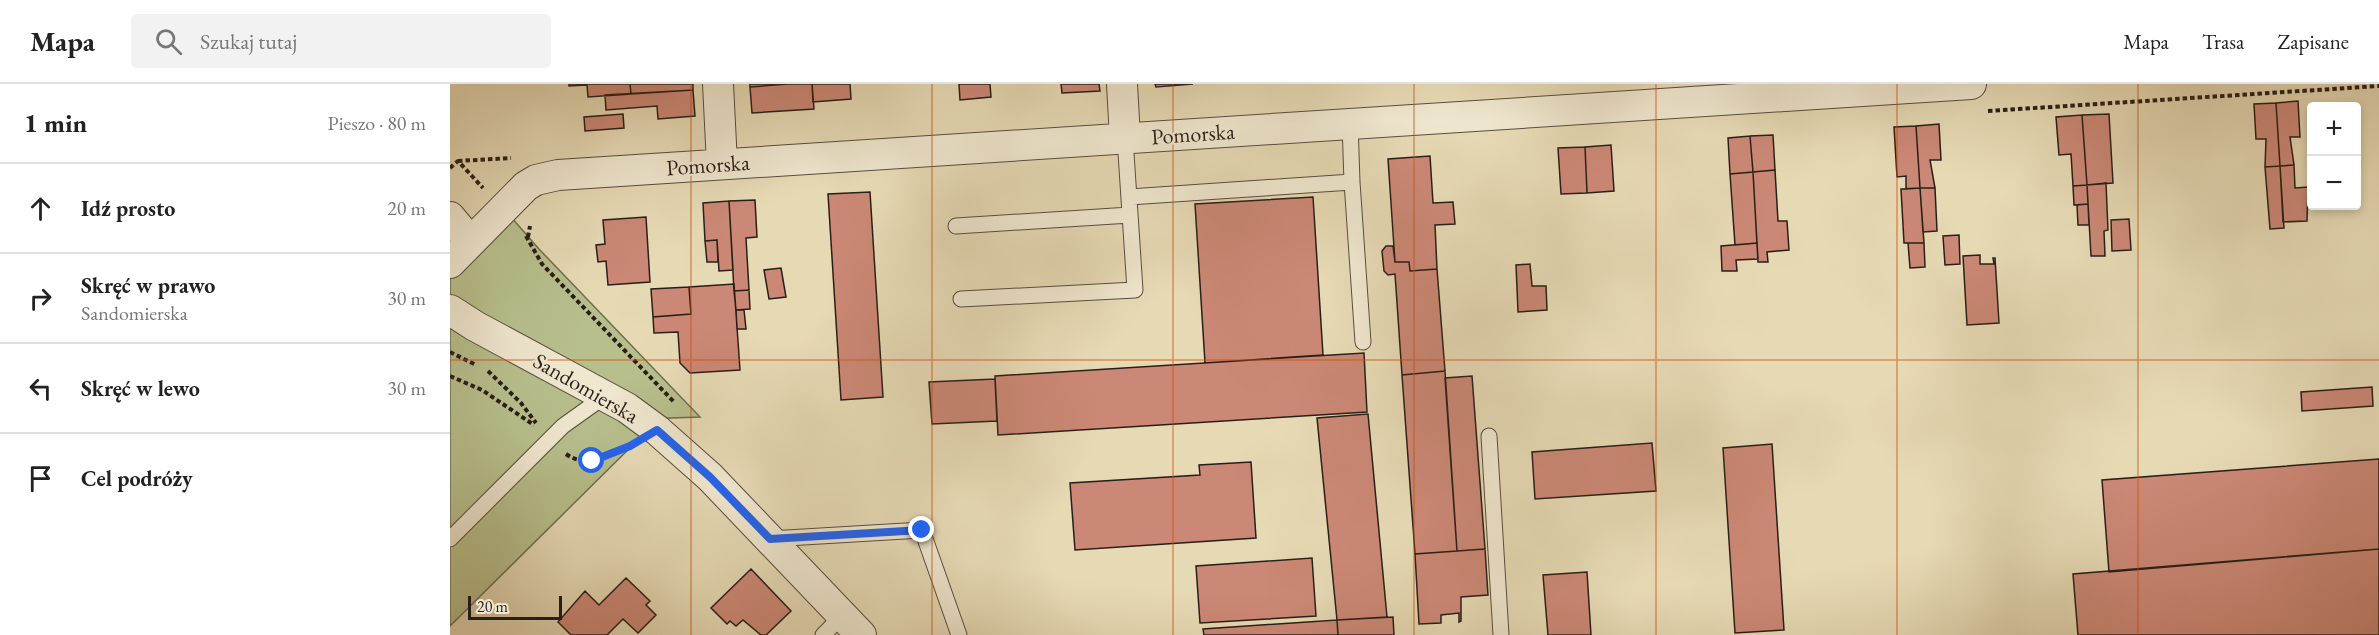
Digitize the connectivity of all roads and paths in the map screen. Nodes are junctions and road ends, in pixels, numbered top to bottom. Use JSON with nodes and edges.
{"nodes":[{"id":1,"x":718,"y":84,"type":"edge"},
{"id":2,"x":1122,"y":84,"type":"edge"},
{"id":3,"x":1971,"y":84,"type":"edge"},
{"id":4,"x":1578,"y":96,"type":"edge"},
{"id":5,"x":1350,"y":123,"type":"junction"},
{"id":6,"x":1125,"y":138,"type":"junction"},
{"id":7,"x":722,"y":164,"type":"junction"},
{"id":8,"x":450,"y":168,"type":"edge"},
{"id":9,"x":1352,"y":182,"type":"junction"},
{"id":10,"x":1129,"y":196,"type":"junction"},
{"id":11,"x":503,"y":208,"type":"junction"},
{"id":12,"x":1130,"y":215,"type":"junction"},
{"id":13,"x":450,"y":217,"type":"edge"},
{"id":14,"x":956,"y":226,"type":"dead end"},
{"id":15,"x":470,"y":241,"type":"junction"},
{"id":16,"x":450,"y":263,"type":"edge"},
{"id":17,"x":962,"y":299,"type":"dead end"},
{"id":18,"x":450,"y":310,"type":"edge"},
{"id":19,"x":1363,"y":342,"type":"dead end"},
{"id":20,"x":450,"y":352,"type":"edge"},
{"id":21,"x":450,"y":375,"type":"edge"},
{"id":22,"x":605,"y":396,"type":"junction"},
{"id":23,"x":675,"y":402,"type":"dead end"},
{"id":24,"x":657,"y":430,"type":"junction"},
{"id":25,"x":1489,"y":436,"type":"dead end"},
{"id":26,"x":561,"y":450,"type":"dead end"},
{"id":27,"x":450,"y":539,"type":"edge"},
{"id":28,"x":770,"y":539,"type":"junction"},
{"id":29,"x":842,"y":628,"type":"edge"},
{"id":30,"x":959,"y":635,"type":"edge"},
{"id":31,"x":1501,"y":635,"type":"edge"}],
"edges":[{"from":1,"to":7,"type":"street"},
{"from":2,"to":6,"type":"street"},
{"from":3,"to":4,"type":"street","name":"Pomorska"},
{"from":4,"to":5,"type":"street","name":"Pomorska"},
{"from":5,"to":6,"type":"street","name":"Pomorska"},
{"from":5,"to":9,"type":"lane"},
{"from":6,"to":7,"type":"street","name":"Pomorska"},
{"from":6,"to":10,"type":"lane"},
{"from":7,"to":11,"type":"street","name":"Pomorska"},
{"from":8,"to":11,"type":"path"},
{"from":9,"to":10,"type":"lane"},
{"from":9,"to":19,"type":"lane"},
{"from":10,"to":12,"type":"lane"},
{"from":11,"to":15,"type":"street","name":"Pomorska"},
{"from":11,"to":23,"type":"path"},
{"from":12,"to":14,"type":"lane"},
{"from":12,"to":17,"type":"lane"},
{"from":13,"to":15,"type":"street"},
{"from":15,"to":16,"type":"street","name":"Pomorska"},
{"from":18,"to":22,"type":"street","name":"Sandomierska"},
{"from":20,"to":21,"type":"path"},
{"from":22,"to":24,"type":"street","name":"Sandomierska"},
{"from":22,"to":27,"type":"lane"},
{"from":24,"to":26,"type":"path"},
{"from":24,"to":28,"type":"street","name":"Sandomierska"},
{"from":25,"to":31,"type":"lane"},
{"from":28,"to":29,"type":"street","name":"Sandomierska"},
{"from":28,"to":30,"type":"lane"}]}
